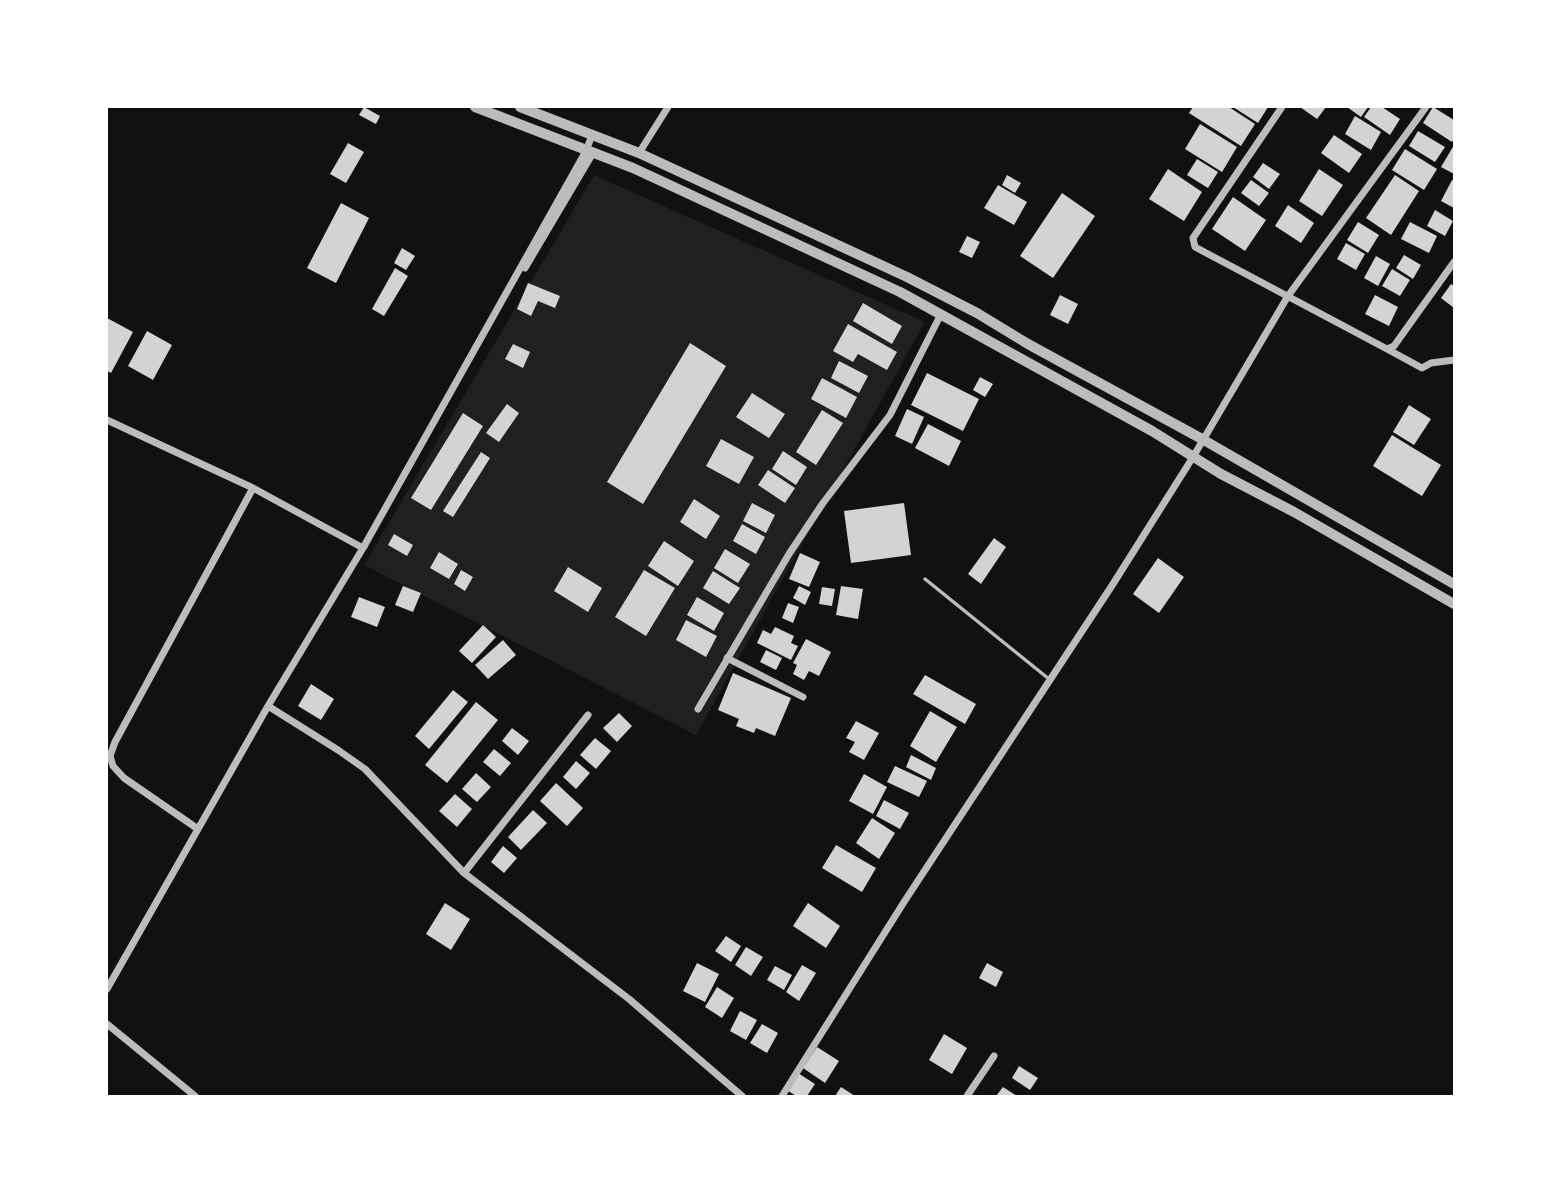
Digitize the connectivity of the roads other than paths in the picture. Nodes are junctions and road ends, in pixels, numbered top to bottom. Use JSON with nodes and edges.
{"nodes":[{"id":1,"x":475,"y":107,"type":"edge"},
{"id":2,"x":520,"y":107,"type":"edge"},
{"id":3,"x":668,"y":107,"type":"edge"},
{"id":4,"x":1282,"y":107,"type":"edge"},
{"id":5,"x":1426,"y":107,"type":"edge"},
{"id":6,"x":592,"y":135,"type":"junction"},
{"id":7,"x":589,"y":152,"type":"junction"},
{"id":8,"x":639,"y":153,"type":"junction"},
{"id":9,"x":874,"y":262,"type":"junction"},
{"id":10,"x":1454,"y":262,"type":"edge"},
{"id":11,"x":867,"y":277,"type":"junction"},
{"id":12,"x":1288,"y":296,"type":"junction"},
{"id":13,"x":941,"y":314,"type":"junction"},
{"id":14,"x":1387,"y":349,"type":"junction"},
{"id":15,"x":1454,"y":360,"type":"edge"},
{"id":16,"x":107,"y":420,"type":"edge"},
{"id":17,"x":1202,"y":439,"type":"junction"},
{"id":18,"x":1193,"y":457,"type":"junction"},
{"id":19,"x":253,"y":488,"type":"junction"},
{"id":20,"x":363,"y":548,"type":"junction"},
{"id":21,"x":925,"y":579,"type":"dead end"},
{"id":22,"x":1454,"y":584,"type":"edge"},
{"id":23,"x":1454,"y":604,"type":"edge"},
{"id":24,"x":727,"y":658,"type":"junction"},
{"id":25,"x":1049,"y":679,"type":"junction"},
{"id":26,"x":803,"y":697,"type":"dead end"},
{"id":27,"x":268,"y":706,"type":"junction"},
{"id":28,"x":698,"y":709,"type":"dead end"},
{"id":29,"x":588,"y":715,"type":"dead end"},
{"id":30,"x":198,"y":829,"type":"junction"},
{"id":31,"x":464,"y":873,"type":"junction"},
{"id":32,"x":107,"y":989,"type":"edge"},
{"id":33,"x":107,"y":1024,"type":"edge"},
{"id":34,"x":994,"y":1056,"type":"dead end"},
{"id":35,"x":195,"y":1096,"type":"edge"},
{"id":36,"x":742,"y":1096,"type":"edge"},
{"id":37,"x":782,"y":1096,"type":"edge"},
{"id":38,"x":967,"y":1096,"type":"edge"}],
"edges":[{"from":1,"to":7,"type":"street"},
{"from":2,"to":6,"type":"street"},
{"from":3,"to":8,"type":"street"},
{"from":4,"to":12,"type":"street"},
{"from":5,"to":12,"type":"street"},
{"from":6,"to":7,"type":"street"},
{"from":6,"to":8,"type":"street"},
{"from":7,"to":11,"type":"street"},
{"from":7,"to":20,"type":"street"},
{"from":8,"to":9,"type":"street"},
{"from":9,"to":11,"type":"street"},
{"from":9,"to":17,"type":"street"},
{"from":10,"to":14,"type":"street"},
{"from":11,"to":13,"type":"street"},
{"from":12,"to":14,"type":"street"},
{"from":12,"to":17,"type":"street"},
{"from":13,"to":18,"type":"street"},
{"from":13,"to":24,"type":"street"},
{"from":14,"to":15,"type":"street"},
{"from":16,"to":19,"type":"street"},
{"from":17,"to":18,"type":"street"},
{"from":17,"to":22,"type":"street"},
{"from":18,"to":23,"type":"street"},
{"from":18,"to":25,"type":"street"},
{"from":19,"to":20,"type":"street"},
{"from":19,"to":30,"type":"street"},
{"from":20,"to":27,"type":"street"},
{"from":21,"to":25,"type":"lane"},
{"from":24,"to":26,"type":"street"},
{"from":24,"to":28,"type":"street"},
{"from":25,"to":37,"type":"street"},
{"from":27,"to":30,"type":"street"},
{"from":27,"to":31,"type":"street"},
{"from":29,"to":31,"type":"street"},
{"from":30,"to":32,"type":"street"},
{"from":31,"to":36,"type":"street"},
{"from":33,"to":35,"type":"street"},
{"from":34,"to":38,"type":"street"}]}
